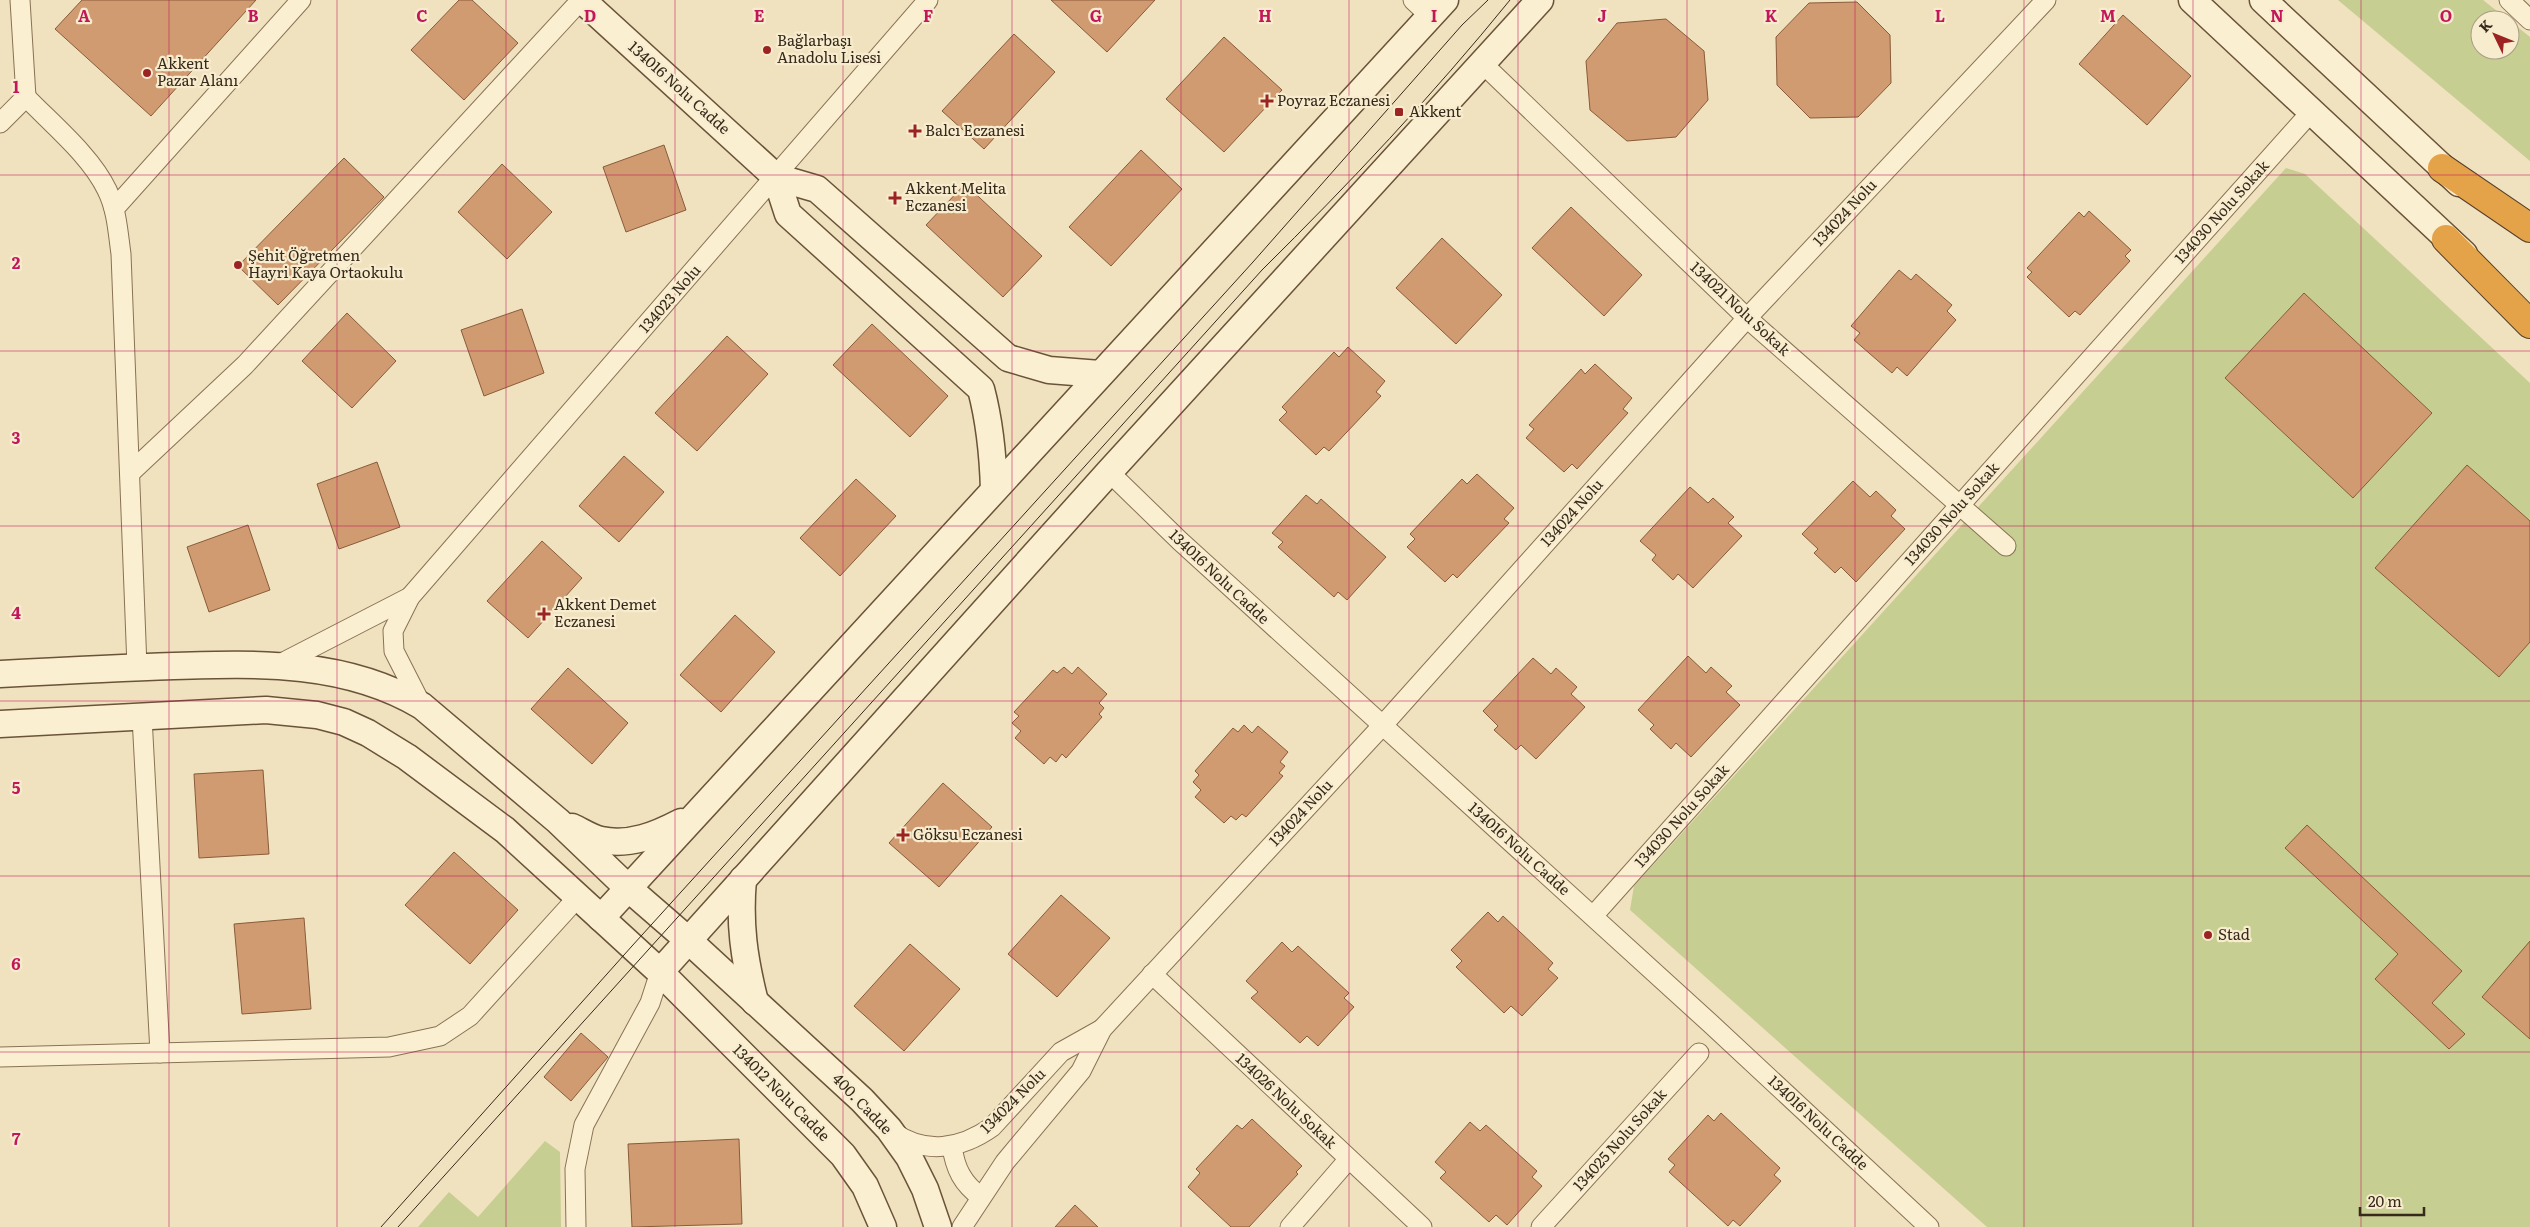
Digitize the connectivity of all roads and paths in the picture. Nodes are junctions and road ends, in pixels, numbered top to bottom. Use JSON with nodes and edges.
{"nodes":[{"id":1,"x":20,"y":0,"type":"edge"},
{"id":2,"x":301,"y":0,"type":"edge"},
{"id":3,"x":581,"y":0,"type":"edge"},
{"id":4,"x":928,"y":0,"type":"edge"},
{"id":5,"x":1540,"y":0,"type":"edge"},
{"id":6,"x":2046,"y":0,"type":"edge"},
{"id":7,"x":2192,"y":0,"type":"edge"},
{"id":8,"x":2262,"y":0,"type":"edge"},
{"id":9,"x":2509,"y":0,"type":"edge"},
{"id":10,"x":1429,"y":5,"type":"edge"},
{"id":11,"x":2530,"y":20,"type":"edge"},
{"id":12,"x":1483,"y":64,"type":"junction"},
{"id":13,"x":26,"y":97,"type":"junction"},
{"id":14,"x":2311,"y":112,"type":"junction"},
{"id":15,"x":0,"y":123,"type":"edge"},
{"id":16,"x":2442,"y":168,"type":"junction"},
{"id":17,"x":776,"y":177,"type":"junction"},
{"id":18,"x":114,"y":209,"type":"junction"},
{"id":19,"x":2530,"y":228,"type":"edge"},
{"id":20,"x":2446,"y":239,"type":"junction"},
{"id":21,"x":2530,"y":243,"type":"edge"},
{"id":22,"x":2530,"y":311,"type":"edge"},
{"id":23,"x":1747,"y":318,"type":"junction"},
{"id":24,"x":2530,"y":324,"type":"edge"},
{"id":25,"x":1100,"y":374,"type":"junction"},
{"id":26,"x":1109,"y":472,"type":"junction"},
{"id":27,"x":130,"y":473,"type":"junction"},
{"id":28,"x":994,"y":490,"type":"junction"},
{"id":29,"x":1960,"y":504,"type":"junction"},
{"id":30,"x":2006,"y":546,"type":"dead end"},
{"id":31,"x":410,"y":597,"type":"junction"},
{"id":32,"x":276,"y":666,"type":"junction"},
{"id":33,"x":137,"y":667,"type":"junction"},
{"id":34,"x":0,"y":674,"type":"edge"},
{"id":35,"x":422,"y":706,"type":"junction"},
{"id":36,"x":142,"y":717,"type":"junction"},
{"id":37,"x":0,"y":724,"type":"edge"},
{"id":38,"x":1382,"y":726,"type":"junction"},
{"id":39,"x":697,"y":814,"type":"junction"},
{"id":40,"x":558,"y":821,"type":"junction"},
{"id":41,"x":743,"y":879,"type":"junction"},
{"id":42,"x":628,"y":888,"type":"junction"},
{"id":43,"x":578,"y":896,"type":"junction"},
{"id":44,"x":1593,"y":916,"type":"junction"},
{"id":45,"x":601,"y":918,"type":"junction"},
{"id":46,"x":688,"y":940,"type":"junction"},
{"id":47,"x":660,"y":972,"type":"junction"},
{"id":48,"x":1152,"y":974,"type":"junction"},
{"id":49,"x":755,"y":1002,"type":"junction"},
{"id":50,"x":1102,"y":1029,"type":"junction"},
{"id":51,"x":160,"y":1053,"type":"junction"},
{"id":52,"x":1698,"y":1053,"type":"dead end"},
{"id":53,"x":0,"y":1057,"type":"edge"},
{"id":54,"x":889,"y":1129,"type":"junction"},
{"id":55,"x":952,"y":1146,"type":"junction"},
{"id":56,"x":1348,"y":1160,"type":"junction"},
{"id":57,"x":981,"y":1197,"type":"junction"},
{"id":58,"x":576,"y":1227,"type":"edge"},
{"id":59,"x":883,"y":1227,"type":"edge"},
{"id":60,"x":938,"y":1227,"type":"edge"},
{"id":61,"x":962,"y":1227,"type":"edge"},
{"id":62,"x":1290,"y":1227,"type":"edge"},
{"id":63,"x":1422,"y":1227,"type":"edge"},
{"id":64,"x":1541,"y":1227,"type":"edge"},
{"id":65,"x":1929,"y":1227,"type":"edge"}],
"edges":[{"from":1,"to":13,"type":"street"},
{"from":2,"to":18,"type":"street"},
{"from":3,"to":17,"type":"main road","name":"134016 Nolu Cadde"},
{"from":3,"to":27,"type":"street"},
{"from":4,"to":17,"type":"street","name":"134023 Nolu"},
{"from":5,"to":12,"type":"main road"},
{"from":6,"to":23,"type":"street","name":"134024 Nolu"},
{"from":7,"to":14,"type":"main road"},
{"from":8,"to":16,"type":"main road"},
{"from":9,"to":11,"type":"street"},
{"from":10,"to":25,"type":"main road"},
{"from":12,"to":23,"type":"street","name":"134021 Nolu Sokak"},
{"from":12,"to":26,"type":"main road"},
{"from":13,"to":15,"type":"street"},
{"from":13,"to":18,"type":"street"},
{"from":14,"to":20,"type":"main road"},
{"from":14,"to":29,"type":"street","name":"134030 Nolu Sokak"},
{"from":16,"to":19,"type":"highway"},
{"from":16,"to":21,"type":"main road"},
{"from":17,"to":25,"type":"main road"},
{"from":17,"to":28,"type":"main road"},
{"from":17,"to":31,"type":"street","name":"134023 Nolu"},
{"from":18,"to":27,"type":"street"},
{"from":20,"to":22,"type":"main road"},
{"from":20,"to":24,"type":"highway"},
{"from":23,"to":29,"type":"street","name":"134021 Nolu Sokak"},
{"from":23,"to":38,"type":"street","name":"134024 Nolu"},
{"from":25,"to":28,"type":"main road"},
{"from":26,"to":38,"type":"street","name":"134016 Nolu Cadde"},
{"from":26,"to":41,"type":"main road"},
{"from":27,"to":33,"type":"street"},
{"from":28,"to":39,"type":"main road"},
{"from":29,"to":30,"type":"street","name":"134021 Nolu Sokak"},
{"from":29,"to":44,"type":"street","name":"134030 Nolu Sokak"},
{"from":31,"to":32,"type":"street"},
{"from":31,"to":35,"type":"street"},
{"from":32,"to":33,"type":"main road"},
{"from":32,"to":35,"type":"main road"},
{"from":33,"to":34,"type":"main road"},
{"from":35,"to":40,"type":"main road"},
{"from":36,"to":37,"type":"main road","name":"134012 Nolu Cadde"},
{"from":36,"to":43,"type":"main road","name":"134012 Nolu Cadde"},
{"from":36,"to":51,"type":"street"},
{"from":38,"to":44,"type":"street","name":"134016 Nolu Cadde"},
{"from":38,"to":48,"type":"street","name":"134024 Nolu"},
{"from":39,"to":40,"type":"main road"},
{"from":39,"to":42,"type":"main road"},
{"from":40,"to":42,"type":"main road","name":"400. Cadde"},
{"from":41,"to":46,"type":"main road"},
{"from":41,"to":49,"type":"main road"},
{"from":42,"to":45,"type":"main road"},
{"from":42,"to":46,"type":"main road","name":"400. Cadde"},
{"from":43,"to":45,"type":"main road","name":"134012 Nolu Cadde"},
{"from":43,"to":51,"type":"street"},
{"from":44,"to":65,"type":"street","name":"134016 Nolu Cadde"},
{"from":45,"to":47,"type":"main road","name":"134012 Nolu Cadde"},
{"from":46,"to":47,"type":"main road"},
{"from":46,"to":49,"type":"main road","name":"400. Cadde"},
{"from":47,"to":58,"type":"street"},
{"from":47,"to":59,"type":"main road","name":"134012 Nolu Cadde"},
{"from":48,"to":50,"type":"street","name":"134024 Nolu"},
{"from":48,"to":56,"type":"street","name":"134026 Nolu Sokak"},
{"from":49,"to":54,"type":"main road","name":"400. Cadde"},
{"from":50,"to":55,"type":"street","name":"134024 Nolu"},
{"from":50,"to":57,"type":"street","name":"134024 Nolu"},
{"from":51,"to":53,"type":"street"},
{"from":52,"to":64,"type":"street","name":"134025 Nolu Sokak"},
{"from":54,"to":55,"type":"street","name":"134024 Nolu"},
{"from":54,"to":60,"type":"main road","name":"400. Cadde"},
{"from":55,"to":57,"type":"street"},
{"from":56,"to":62,"type":"street"},
{"from":56,"to":63,"type":"street","name":"134026 Nolu Sokak"},
{"from":57,"to":61,"type":"street","name":"134024 Nolu"}]}
